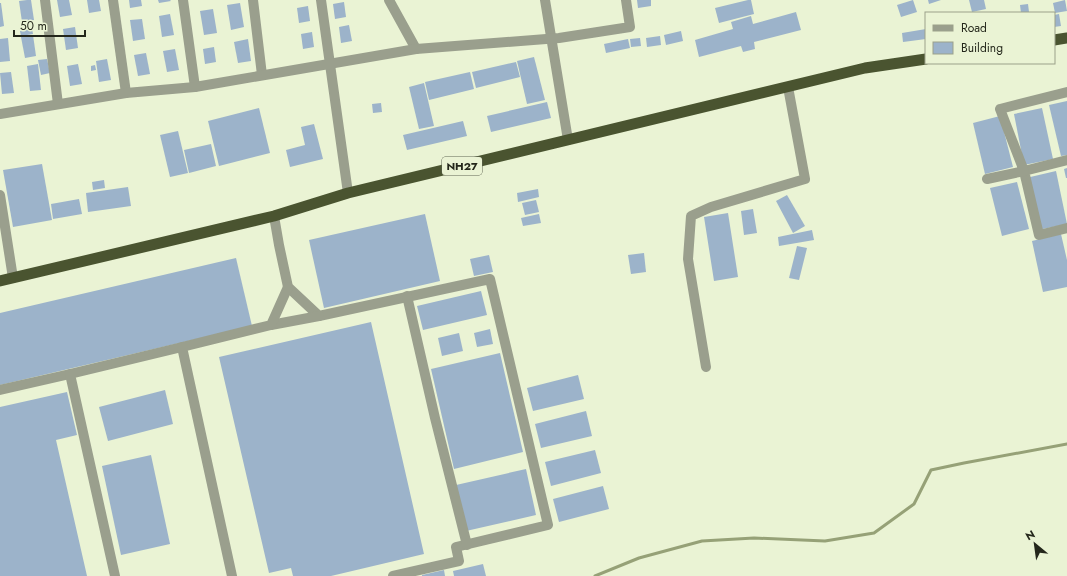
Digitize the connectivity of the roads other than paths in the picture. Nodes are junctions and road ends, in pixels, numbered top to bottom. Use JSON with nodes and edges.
{"nodes":[{"id":1,"x":44,"y":0,"type":"edge"},
{"id":2,"x":113,"y":0,"type":"edge"},
{"id":3,"x":183,"y":0,"type":"edge"},
{"id":4,"x":253,"y":0,"type":"edge"},
{"id":5,"x":322,"y":0,"type":"edge"},
{"id":6,"x":389,"y":0,"type":"edge"},
{"id":7,"x":545,"y":0,"type":"edge"},
{"id":8,"x":626,"y":0,"type":"edge"},
{"id":9,"x":551,"y":38,"type":"junction"},
{"id":10,"x":1067,"y":38,"type":"edge"},
{"id":11,"x":1055,"y":40,"type":"edge"},
{"id":12,"x":416,"y":49,"type":"junction"},
{"id":13,"x":925,"y":59,"type":"edge"},
{"id":14,"x":330,"y":64,"type":"junction"},
{"id":15,"x":262,"y":74,"type":"junction"},
{"id":16,"x":195,"y":86,"type":"junction"},
{"id":17,"x":788,"y":87,"type":"junction"},
{"id":18,"x":1067,"y":92,"type":"edge"},
{"id":19,"x":126,"y":93,"type":"junction"},
{"id":20,"x":58,"y":104,"type":"junction"},
{"id":21,"x":0,"y":114,"type":"edge"},
{"id":22,"x":568,"y":140,"type":"junction"},
{"id":23,"x":1067,"y":160,"type":"edge"},
{"id":24,"x":1024,"y":171,"type":"junction"},
{"id":25,"x":987,"y":179,"type":"dead end"},
{"id":26,"x":348,"y":193,"type":"junction"},
{"id":27,"x":0,"y":195,"type":"edge"},
{"id":28,"x":274,"y":216,"type":"junction"},
{"id":29,"x":1067,"y":228,"type":"edge"},
{"id":30,"x":13,"y":278,"type":"junction"},
{"id":31,"x":0,"y":281,"type":"edge"},
{"id":32,"x":288,"y":287,"type":"junction"},
{"id":33,"x":407,"y":296,"type":"junction"},
{"id":34,"x":319,"y":316,"type":"junction"},
{"id":35,"x":272,"y":325,"type":"junction"},
{"id":36,"x":182,"y":347,"type":"junction"},
{"id":37,"x":706,"y":367,"type":"dead end"},
{"id":38,"x":70,"y":374,"type":"junction"},
{"id":39,"x":0,"y":390,"type":"edge"},
{"id":40,"x":467,"y":545,"type":"junction"},
{"id":41,"x":115,"y":576,"type":"edge"},
{"id":42,"x":232,"y":576,"type":"edge"},
{"id":43,"x":393,"y":576,"type":"edge"}],
"edges":[{"from":1,"to":20,"type":"street"},
{"from":2,"to":19,"type":"street"},
{"from":3,"to":16,"type":"street"},
{"from":4,"to":15,"type":"street"},
{"from":5,"to":14,"type":"street"},
{"from":6,"to":12,"type":"street"},
{"from":7,"to":9,"type":"street"},
{"from":8,"to":9,"type":"street"},
{"from":9,"to":12,"type":"street"},
{"from":9,"to":22,"type":"street"},
{"from":10,"to":11,"type":"highway"},
{"from":12,"to":14,"type":"street"},
{"from":13,"to":17,"type":"highway","number":"NH27"},
{"from":14,"to":15,"type":"street"},
{"from":14,"to":26,"type":"street"},
{"from":15,"to":16,"type":"street"},
{"from":16,"to":19,"type":"street"},
{"from":17,"to":22,"type":"highway","number":"NH27"},
{"from":17,"to":37,"type":"street"},
{"from":18,"to":24,"type":"street"},
{"from":19,"to":20,"type":"street"},
{"from":20,"to":21,"type":"street"},
{"from":22,"to":26,"type":"highway","number":"NH27"},
{"from":23,"to":24,"type":"street"},
{"from":24,"to":25,"type":"street"},
{"from":24,"to":29,"type":"street"},
{"from":26,"to":28,"type":"highway","number":"NH27"},
{"from":27,"to":30,"type":"street"},
{"from":28,"to":30,"type":"highway","number":"NH27"},
{"from":28,"to":32,"type":"street"},
{"from":30,"to":31,"type":"highway","number":"NH27"},
{"from":32,"to":34,"type":"street"},
{"from":32,"to":35,"type":"street"},
{"from":33,"to":34,"type":"street"},
{"from":33,"to":40,"type":"street"},
{"from":33,"to":40,"type":"street"},
{"from":34,"to":35,"type":"street"},
{"from":35,"to":36,"type":"street"},
{"from":36,"to":38,"type":"street"},
{"from":36,"to":42,"type":"street"},
{"from":38,"to":39,"type":"street"},
{"from":38,"to":41,"type":"street"},
{"from":40,"to":43,"type":"street"}]}
